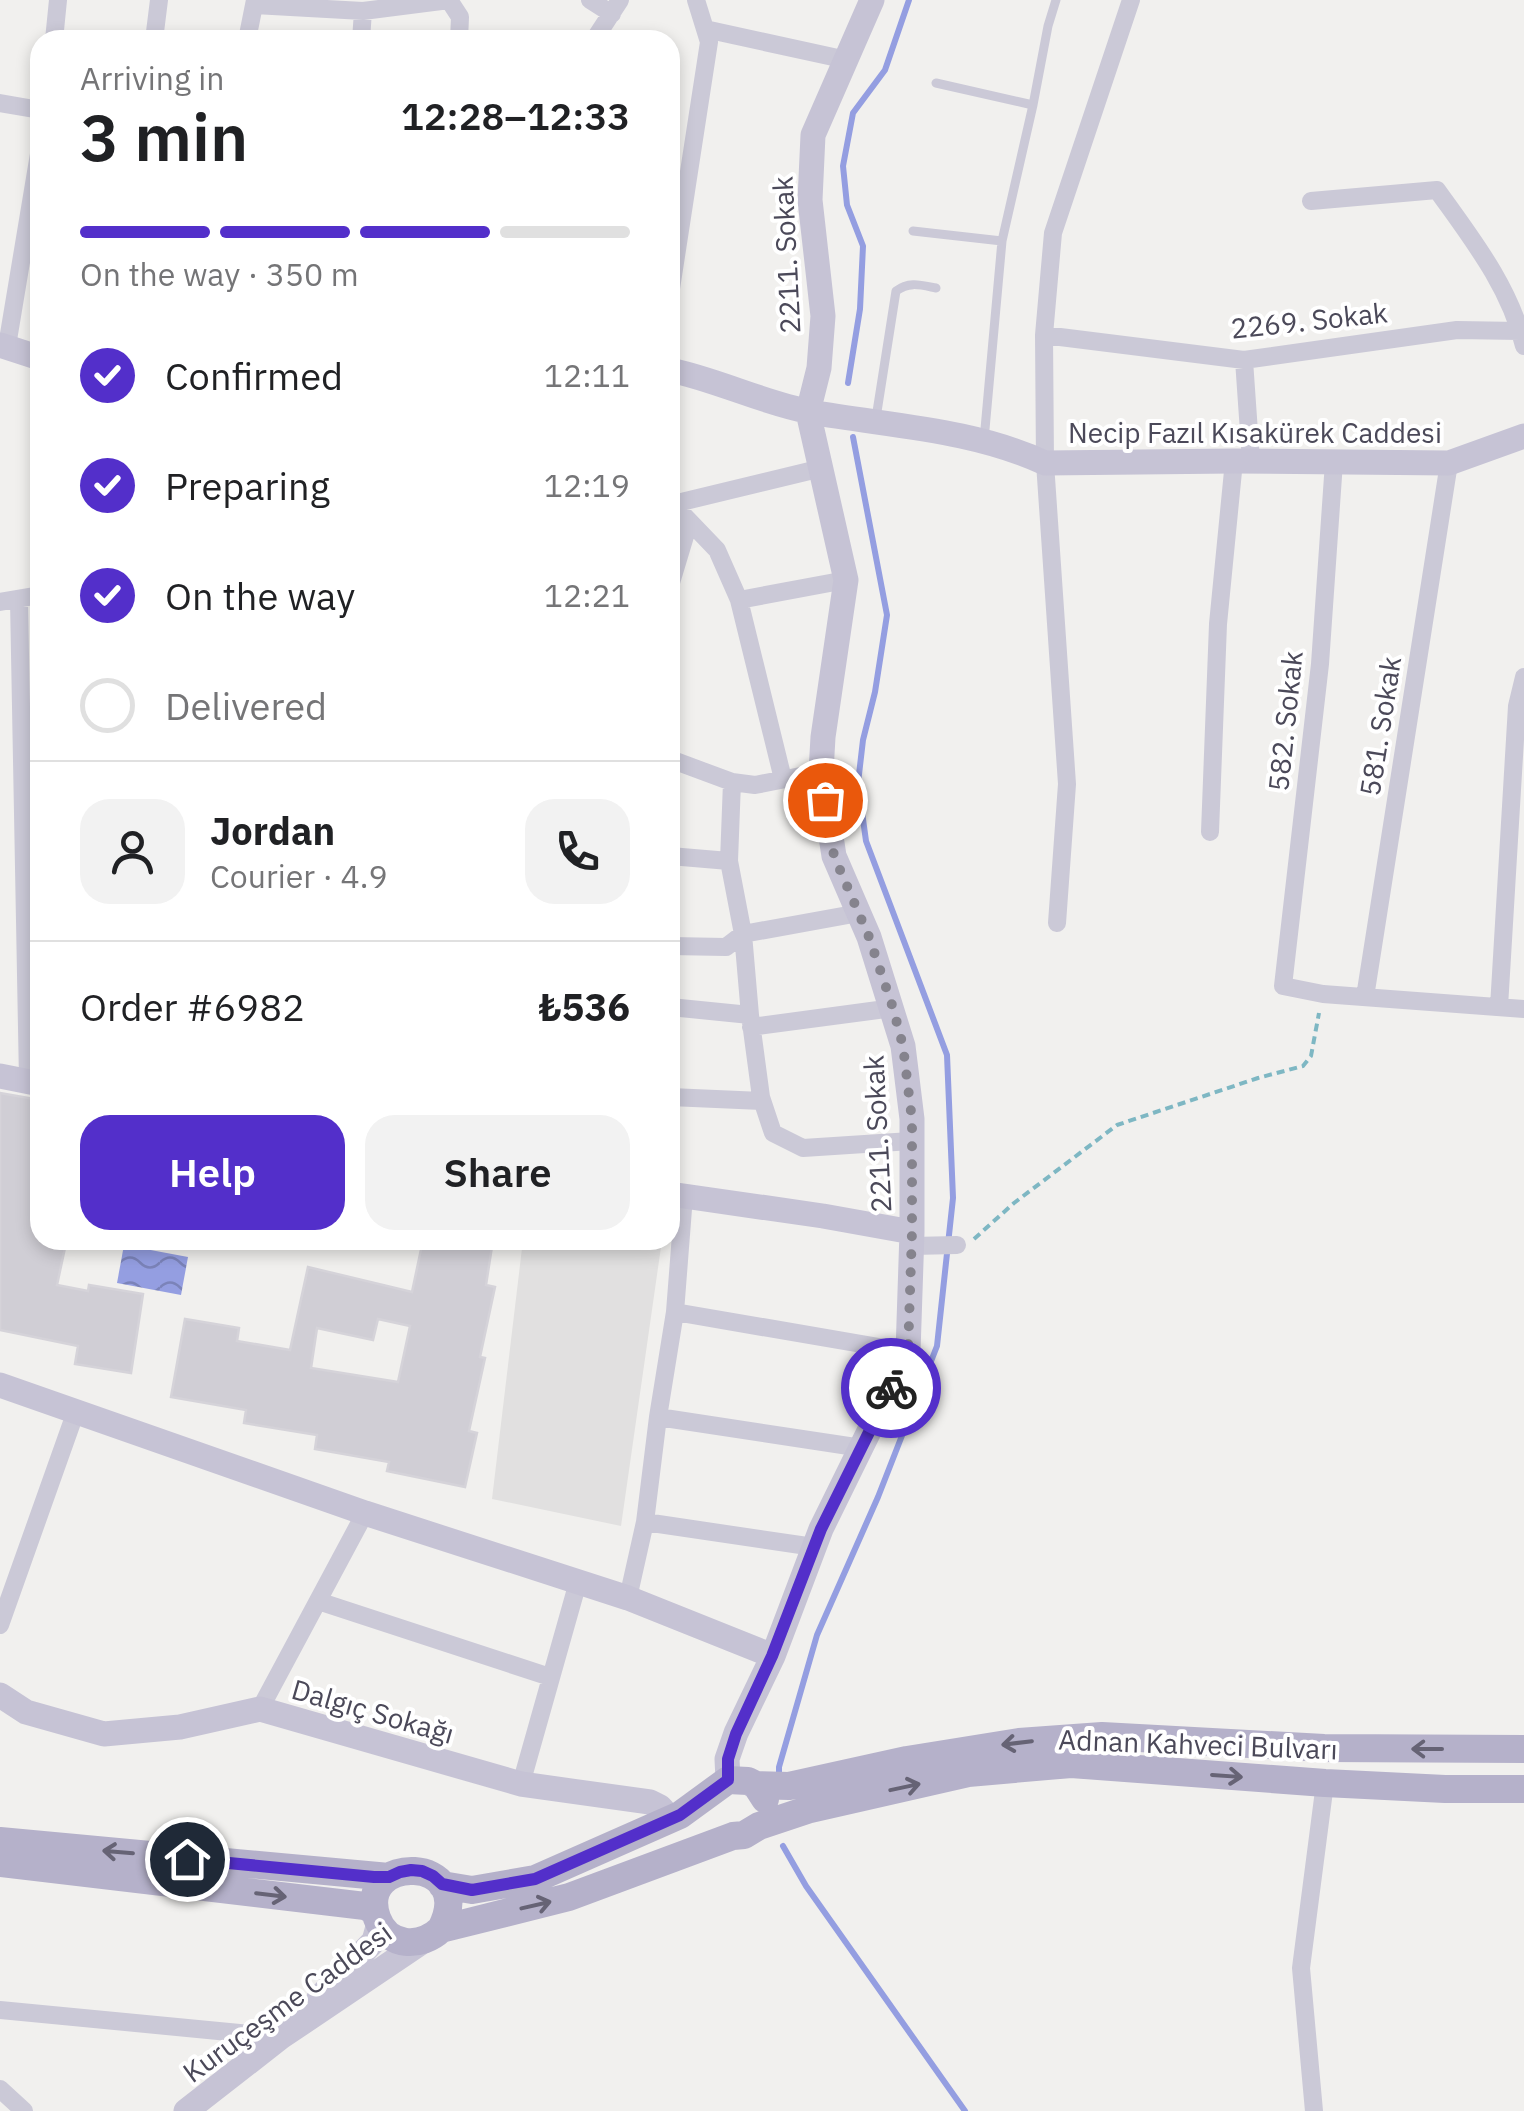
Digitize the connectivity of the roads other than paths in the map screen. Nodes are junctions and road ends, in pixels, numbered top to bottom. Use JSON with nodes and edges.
{"nodes":[{"id":1,"x":58,"y":0,"type":"edge"},
{"id":2,"x":159,"y":0,"type":"edge"},
{"id":3,"x":590,"y":0,"type":"edge"},
{"id":4,"x":696,"y":0,"type":"edge"},
{"id":5,"x":872,"y":0,"type":"edge"},
{"id":6,"x":1056,"y":0,"type":"edge"},
{"id":7,"x":1132,"y":0,"type":"edge"},
{"id":8,"x":255,"y":2,"type":"edge"},
{"id":9,"x":312,"y":4,"type":"edge"},
{"id":10,"x":616,"y":7,"type":"edge"},
{"id":11,"x":363,"y":11,"type":"junction"},
{"id":12,"x":705,"y":29,"type":"junction"},
{"id":13,"x":55,"y":30,"type":"edge"},
{"id":14,"x":155,"y":30,"type":"edge"},
{"id":15,"x":249,"y":30,"type":"edge"},
{"id":16,"x":362,"y":30,"type":"edge"},
{"id":17,"x":459,"y":30,"type":"edge"},
{"id":18,"x":601,"y":30,"type":"edge"},
{"id":19,"x":847,"y":60,"type":"junction"},
{"id":20,"x":936,"y":83,"type":"dead end"},
{"id":21,"x":0,"y":104,"type":"edge"},
{"id":22,"x":1033,"y":105,"type":"junction"},
{"id":23,"x":30,"y":108,"type":"edge"},
{"id":24,"x":680,"y":187,"type":"edge"},
{"id":25,"x":1311,"y":200,"type":"dead end"},
{"id":26,"x":30,"y":201,"type":"edge"},
{"id":27,"x":913,"y":232,"type":"dead end"},
{"id":28,"x":1002,"y":241,"type":"junction"},
{"id":29,"x":936,"y":288,"type":"dead end"},
{"id":30,"x":1044,"y":335,"type":"junction"},
{"id":31,"x":1522,"y":339,"type":"edge"},
{"id":32,"x":3,"y":345,"type":"edge"},
{"id":33,"x":30,"y":354,"type":"edge"},
{"id":34,"x":1244,"y":360,"type":"junction"},
{"id":35,"x":680,"y":373,"type":"edge"},
{"id":36,"x":808,"y":412,"type":"junction"},
{"id":37,"x":876,"y":421,"type":"junction"},
{"id":38,"x":1524,"y":436,"type":"edge"},
{"id":39,"x":984,"y":443,"type":"junction"},
{"id":40,"x":1242,"y":461,"type":"junction"},
{"id":41,"x":1334,"y":462,"type":"junction"},
{"id":42,"x":1044,"y":463,"type":"junction"},
{"id":43,"x":1449,"y":463,"type":"junction"},
{"id":44,"x":822,"y":468,"type":"junction"},
{"id":45,"x":680,"y":500,"type":"edge"},
{"id":46,"x":680,"y":512,"type":"edge"},
{"id":47,"x":689,"y":523,"type":"junction"},
{"id":48,"x":680,"y":553,"type":"edge"},
{"id":49,"x":846,"y":580,"type":"junction"},
{"id":50,"x":739,"y":600,"type":"junction"},
{"id":51,"x":9,"y":601,"type":"edge"},
{"id":52,"x":1524,"y":677,"type":"edge"},
{"id":53,"x":680,"y":763,"type":"edge"},
{"id":54,"x":821,"y":772,"type":"junction"},
{"id":55,"x":783,"y":779,"type":"junction"},
{"id":56,"x":732,"y":782,"type":"junction"},
{"id":57,"x":1210,"y":832,"type":"dead end"},
{"id":58,"x":680,"y":857,"type":"edge"},
{"id":59,"x":729,"y":861,"type":"junction"},
{"id":60,"x":858,"y":913,"type":"junction"},
{"id":61,"x":1058,"y":923,"type":"dead end"},
{"id":62,"x":743,"y":934,"type":"junction"},
{"id":63,"x":680,"y":946,"type":"edge"},
{"id":64,"x":1365,"y":997,"type":"junction"},
{"id":65,"x":30,"y":1006,"type":"edge"},
{"id":66,"x":1499,"y":1007,"type":"junction"},
{"id":67,"x":893,"y":1008,"type":"junction"},
{"id":68,"x":680,"y":1009,"type":"edge"},
{"id":69,"x":1524,"y":1009,"type":"edge"},
{"id":70,"x":750,"y":1021,"type":"junction"},
{"id":71,"x":0,"y":1076,"type":"edge"},
{"id":72,"x":30,"y":1082,"type":"edge"},
{"id":73,"x":680,"y":1097,"type":"edge"},
{"id":74,"x":762,"y":1101,"type":"junction"},
{"id":75,"x":911,"y":1141,"type":"junction"},
{"id":76,"x":680,"y":1195,"type":"edge"},
{"id":77,"x":918,"y":1242,"type":"junction"},
{"id":78,"x":957,"y":1246,"type":"road end"},
{"id":79,"x":676,"y":1250,"type":"edge"},
{"id":80,"x":675,"y":1312,"type":"junction"},
{"id":81,"x":908,"y":1352,"type":"junction"},
{"id":82,"x":0,"y":1384,"type":"edge"},
{"id":83,"x":76,"y":1412,"type":"junction"},
{"id":84,"x":658,"y":1417,"type":"junction"},
{"id":85,"x":862,"y":1448,"type":"junction"},
{"id":86,"x":365,"y":1513,"type":"junction"},
{"id":87,"x":645,"y":1522,"type":"junction"},
{"id":88,"x":814,"y":1547,"type":"junction"},
{"id":89,"x":578,"y":1582,"type":"junction"},
{"id":90,"x":628,"y":1598,"type":"junction"},
{"id":91,"x":318,"y":1601,"type":"junction"},
{"id":92,"x":0,"y":1625,"type":"edge"},
{"id":93,"x":772,"y":1656,"type":"junction"},
{"id":94,"x":550,"y":1678,"type":"junction"},
{"id":95,"x":0,"y":1695,"type":"edge"},
{"id":96,"x":260,"y":1709,"type":"junction"},
{"id":97,"x":1324,"y":1748,"type":"junction"},
{"id":98,"x":1524,"y":1750,"type":"edge"},
{"id":99,"x":1325,"y":1783,"type":"junction"},
{"id":100,"x":521,"y":1784,"type":"junction"},
{"id":101,"x":732,"y":1786,"type":"junction"},
{"id":102,"x":1524,"y":1789,"type":"edge"},
{"id":103,"x":671,"y":1819,"type":"junction"},
{"id":104,"x":746,"y":1831,"type":"junction"},
{"id":105,"x":0,"y":1841,"type":"edge"},
{"id":106,"x":0,"y":1864,"type":"edge"},
{"id":107,"x":389,"y":1877,"type":"junction"},
{"id":108,"x":442,"y":1884,"type":"junction"},
{"id":109,"x":377,"y":1917,"type":"junction"},
{"id":110,"x":432,"y":1935,"type":"junction"},
{"id":111,"x":0,"y":2010,"type":"edge"},
{"id":112,"x":280,"y":2037,"type":"junction"},
{"id":113,"x":0,"y":2089,"type":"edge"},
{"id":114,"x":24,"y":2111,"type":"edge"},
{"id":115,"x":186,"y":2111,"type":"edge"},
{"id":116,"x":1314,"y":2111,"type":"edge"}],
"edges":[{"from":1,"to":13,"type":"street"},
{"from":2,"to":14,"type":"street"},
{"from":3,"to":10,"type":"street"},
{"from":4,"to":12,"type":"street"},
{"from":5,"to":19,"type":"street","name":"2211. Sokak"},
{"from":6,"to":22,"type":"lane"},
{"from":7,"to":30,"type":"street"},
{"from":8,"to":9,"type":"street"},
{"from":8,"to":15,"type":"street"},
{"from":9,"to":11,"type":"street"},
{"from":10,"to":18,"type":"street"},
{"from":11,"to":16,"type":"street"},
{"from":11,"to":17,"type":"street"},
{"from":12,"to":19,"type":"street"},
{"from":12,"to":24,"type":"street"},
{"from":19,"to":36,"type":"street","name":"2211. Sokak"},
{"from":20,"to":22,"type":"lane"},
{"from":21,"to":23,"type":"street"},
{"from":22,"to":28,"type":"lane"},
{"from":25,"to":31,"type":"street"},
{"from":26,"to":32,"type":"street"},
{"from":27,"to":28,"type":"lane"},
{"from":28,"to":39,"type":"lane"},
{"from":29,"to":37,"type":"lane"},
{"from":30,"to":34,"type":"street","name":"2269. Sokak"},
{"from":30,"to":42,"type":"street"},
{"from":31,"to":34,"type":"street","name":"2269. Sokak"},
{"from":32,"to":33,"type":"street"},
{"from":34,"to":40,"type":"street"},
{"from":35,"to":36,"type":"street","name":"Necip Fazıl Kısakürek Caddesi"},
{"from":36,"to":37,"type":"street","name":"Necip Fazıl Kısakürek Caddesi"},
{"from":36,"to":44,"type":"street","name":"2211. Sokak"},
{"from":37,"to":39,"type":"street","name":"Necip Fazıl Kısakürek Caddesi"},
{"from":38,"to":43,"type":"street","name":"Necip Fazıl Kısakürek Caddesi"},
{"from":39,"to":42,"type":"street","name":"Necip Fazıl Kısakürek Caddesi"},
{"from":40,"to":41,"type":"street","name":"Necip Fazıl Kısakürek Caddesi"},
{"from":40,"to":42,"type":"street","name":"Necip Fazıl Kısakürek Caddesi"},
{"from":40,"to":57,"type":"street"},
{"from":41,"to":43,"type":"street","name":"Necip Fazıl Kısakürek Caddesi"},
{"from":41,"to":64,"type":"street","name":"582. Sokak"},
{"from":42,"to":61,"type":"street"},
{"from":43,"to":64,"type":"street","name":"581. Sokak"},
{"from":44,"to":45,"type":"street"},
{"from":44,"to":49,"type":"street","name":"2211. Sokak"},
{"from":46,"to":47,"type":"street"},
{"from":47,"to":48,"type":"street"},
{"from":47,"to":50,"type":"street"},
{"from":49,"to":50,"type":"street"},
{"from":49,"to":54,"type":"street","name":"2211. Sokak"},
{"from":50,"to":55,"type":"street"},
{"from":51,"to":65,"type":"street"},
{"from":52,"to":66,"type":"street"},
{"from":53,"to":56,"type":"street"},
{"from":54,"to":55,"type":"street"},
{"from":54,"to":60,"type":"street","name":"2211. Sokak"},
{"from":55,"to":56,"type":"street"},
{"from":56,"to":59,"type":"street"},
{"from":58,"to":59,"type":"street"},
{"from":59,"to":62,"type":"street"},
{"from":60,"to":62,"type":"street"},
{"from":60,"to":67,"type":"street","name":"2211. Sokak"},
{"from":62,"to":63,"type":"street"},
{"from":62,"to":70,"type":"street"},
{"from":64,"to":66,"type":"street"},
{"from":66,"to":69,"type":"street"},
{"from":67,"to":70,"type":"street"},
{"from":67,"to":75,"type":"street","name":"2211. Sokak"},
{"from":68,"to":70,"type":"street"},
{"from":70,"to":74,"type":"street"},
{"from":71,"to":72,"type":"street"},
{"from":73,"to":74,"type":"street"},
{"from":74,"to":75,"type":"street"},
{"from":75,"to":77,"type":"street","name":"2211. Sokak"},
{"from":76,"to":77,"type":"street"},
{"from":77,"to":78,"type":"street"},
{"from":77,"to":81,"type":"street","name":"2211. Sokak"},
{"from":79,"to":80,"type":"street"},
{"from":80,"to":81,"type":"street"},
{"from":80,"to":84,"type":"street"},
{"from":81,"to":85,"type":"street","name":"2211. Sokak"},
{"from":82,"to":83,"type":"street"},
{"from":83,"to":86,"type":"street"},
{"from":83,"to":92,"type":"street"},
{"from":84,"to":85,"type":"street"},
{"from":84,"to":87,"type":"street"},
{"from":85,"to":88,"type":"street","name":"2211. Sokak"},
{"from":86,"to":89,"type":"street"},
{"from":86,"to":91,"type":"street"},
{"from":87,"to":88,"type":"street"},
{"from":87,"to":90,"type":"street"},
{"from":88,"to":93,"type":"street","name":"2211. Sokak"},
{"from":89,"to":90,"type":"street"},
{"from":89,"to":94,"type":"street"},
{"from":90,"to":93,"type":"street"},
{"from":91,"to":94,"type":"street"},
{"from":91,"to":96,"type":"street"},
{"from":93,"to":101,"type":"street","name":"2211. Sokak"},
{"from":94,"to":100,"type":"street"},
{"from":95,"to":96,"type":"street","name":"Dalgıç Sokağı"},
{"from":96,"to":100,"type":"street","name":"Dalgıç Sokağı"},
{"from":98,"to":97,"type":"main road","name":"Adnan Kahveci Bulvarı","one_way":true},
{"from":97,"to":99,"type":"main road"},
{"from":97,"to":101,"type":"main road","name":"Adnan Kahveci Bulvarı","one_way":true},
{"from":99,"to":102,"type":"main road","name":"Adnan Kahveci Bulvarı"},
{"from":104,"to":99,"type":"main road","name":"Adnan Kahveci Bulvarı","one_way":true},
{"from":99,"to":116,"type":"street"},
{"from":100,"to":103,"type":"street","name":"Dalgıç Sokağı"},
{"from":101,"to":103,"type":"main road","name":"Adnan Kahveci Bulvarı"},
{"from":101,"to":104,"type":"main road"},
{"from":101,"to":104,"type":"main road"},
{"from":103,"to":108,"type":"main road","name":"Adnan Kahveci Bulvarı"},
{"from":110,"to":104,"type":"main road","name":"Adnan Kahveci Bulvarı","one_way":true},
{"from":107,"to":105,"type":"main road","one_way":true},
{"from":106,"to":109,"type":"main road","one_way":true},
{"from":107,"to":108,"type":"main road"},
{"from":107,"to":109,"type":"main road"},
{"from":108,"to":110,"type":"main road"},
{"from":109,"to":110,"type":"main road"},
{"from":109,"to":112,"type":"street"},
{"from":110,"to":112,"type":"street","name":"Kuruçeşme Caddesi"},
{"from":111,"to":112,"type":"street"},
{"from":112,"to":115,"type":"street","name":"Kuruçeşme Caddesi"},
{"from":113,"to":114,"type":"street"}]}
